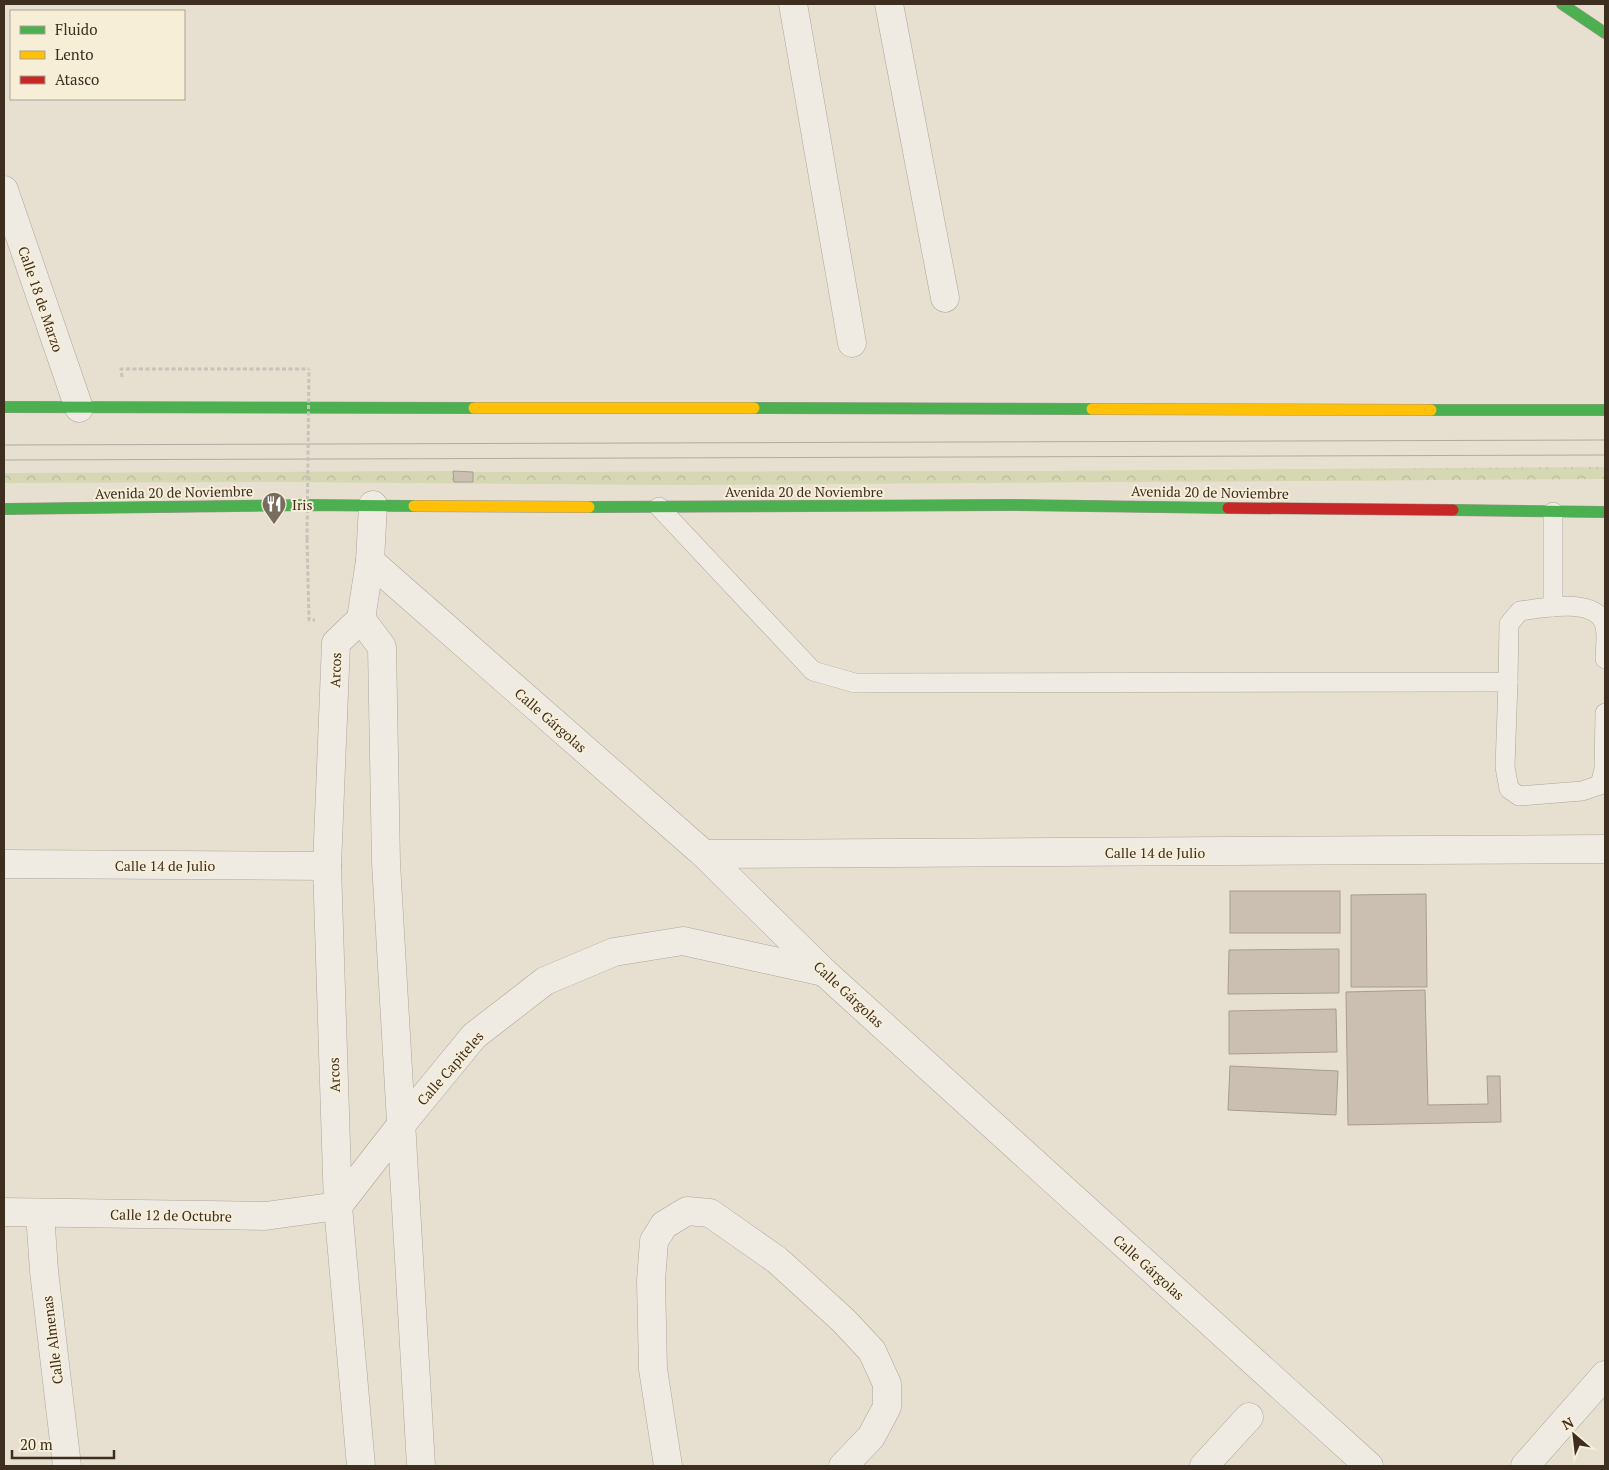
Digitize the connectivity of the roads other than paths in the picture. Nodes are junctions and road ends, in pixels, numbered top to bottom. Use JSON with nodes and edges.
{"nodes":[{"id":1,"x":793,"y":4,"type":"edge"},
{"id":2,"x":889,"y":4,"type":"edge"},
{"id":3,"x":1562,"y":4,"type":"edge"},
{"id":4,"x":1605,"y":33,"type":"edge"},
{"id":5,"x":4,"y":190,"type":"edge"},
{"id":6,"x":945,"y":298,"type":"dead end"},
{"id":7,"x":852,"y":343,"type":"dead end"},
{"id":8,"x":4,"y":407,"type":"edge"},
{"id":9,"x":79,"y":408,"type":"junction"},
{"id":10,"x":1605,"y":410,"type":"edge"},
{"id":11,"x":373,"y":505,"type":"junction"},
{"id":12,"x":659,"y":507,"type":"junction"},
{"id":13,"x":4,"y":509,"type":"edge"},
{"id":14,"x":1553,"y":512,"type":"junction"},
{"id":15,"x":1605,"y":512,"type":"edge"},
{"id":16,"x":370,"y":561,"type":"junction"},
{"id":17,"x":1553,"y":607,"type":"junction"},
{"id":18,"x":361,"y":619,"type":"junction"},
{"id":19,"x":1605,"y":659,"type":"edge"},
{"id":20,"x":1508,"y":682,"type":"junction"},
{"id":21,"x":1605,"y":713,"type":"edge"},
{"id":22,"x":1605,"y":849,"type":"edge"},
{"id":23,"x":704,"y":854,"type":"junction"},
{"id":24,"x":4,"y":864,"type":"edge"},
{"id":25,"x":327,"y":866,"type":"junction"},
{"id":26,"x":824,"y":972,"type":"junction"},
{"id":27,"x":401,"y":1125,"type":"junction"},
{"id":28,"x":338,"y":1206,"type":"junction"},
{"id":29,"x":4,"y":1212,"type":"edge"},
{"id":30,"x":40,"y":1213,"type":"junction"},
{"id":31,"x":1605,"y":1375,"type":"edge"},
{"id":32,"x":1249,"y":1417,"type":"dead end"},
{"id":33,"x":68,"y":1466,"type":"edge"},
{"id":34,"x":361,"y":1466,"type":"edge"},
{"id":35,"x":421,"y":1466,"type":"edge"},
{"id":36,"x":668,"y":1466,"type":"edge"},
{"id":37,"x":843,"y":1466,"type":"edge"},
{"id":38,"x":1204,"y":1466,"type":"edge"},
{"id":39,"x":1369,"y":1466,"type":"edge"},
{"id":40,"x":1525,"y":1466,"type":"edge"}],
"edges":[{"from":1,"to":7,"type":"street"},
{"from":2,"to":6,"type":"street"},
{"from":3,"to":4,"type":"main road"},
{"from":5,"to":9,"type":"street","name":"Calle 18 de Marzo"},
{"from":8,"to":9,"type":"main road"},
{"from":9,"to":10,"type":"main road"},
{"from":11,"to":12,"type":"main road","name":"Avenida 20 de Noviembre"},
{"from":11,"to":13,"type":"main road","name":"Avenida 20 de Noviembre"},
{"from":11,"to":16,"type":"street"},
{"from":12,"to":14,"type":"main road","name":"Avenida 20 de Noviembre"},
{"from":12,"to":20,"type":"lane"},
{"from":14,"to":15,"type":"main road","name":"Avenida 20 de Noviembre"},
{"from":14,"to":17,"type":"lane"},
{"from":16,"to":18,"type":"street"},
{"from":16,"to":23,"type":"street","name":"Calle Gárgolas"},
{"from":17,"to":19,"type":"lane"},
{"from":17,"to":20,"type":"lane"},
{"from":18,"to":25,"type":"street","name":"Arcos"},
{"from":18,"to":27,"type":"street"},
{"from":20,"to":21,"type":"lane"},
{"from":22,"to":23,"type":"street","name":"Calle 14 de Julio"},
{"from":23,"to":26,"type":"street","name":"Calle Gárgolas"},
{"from":24,"to":25,"type":"street","name":"Calle 14 de Julio"},
{"from":25,"to":28,"type":"street","name":"Arcos"},
{"from":26,"to":27,"type":"street","name":"Calle Capiteles"},
{"from":26,"to":39,"type":"street","name":"Calle Gárgolas"},
{"from":27,"to":28,"type":"street","name":"Calle Capiteles"},
{"from":27,"to":35,"type":"street"},
{"from":28,"to":30,"type":"street","name":"Calle 12 de Octubre"},
{"from":28,"to":34,"type":"street","name":"Arcos"},
{"from":29,"to":30,"type":"street","name":"Calle 12 de Octubre"},
{"from":30,"to":33,"type":"street","name":"Calle Almenas"},
{"from":31,"to":40,"type":"street"},
{"from":32,"to":38,"type":"street"},
{"from":36,"to":37,"type":"street"}]}
